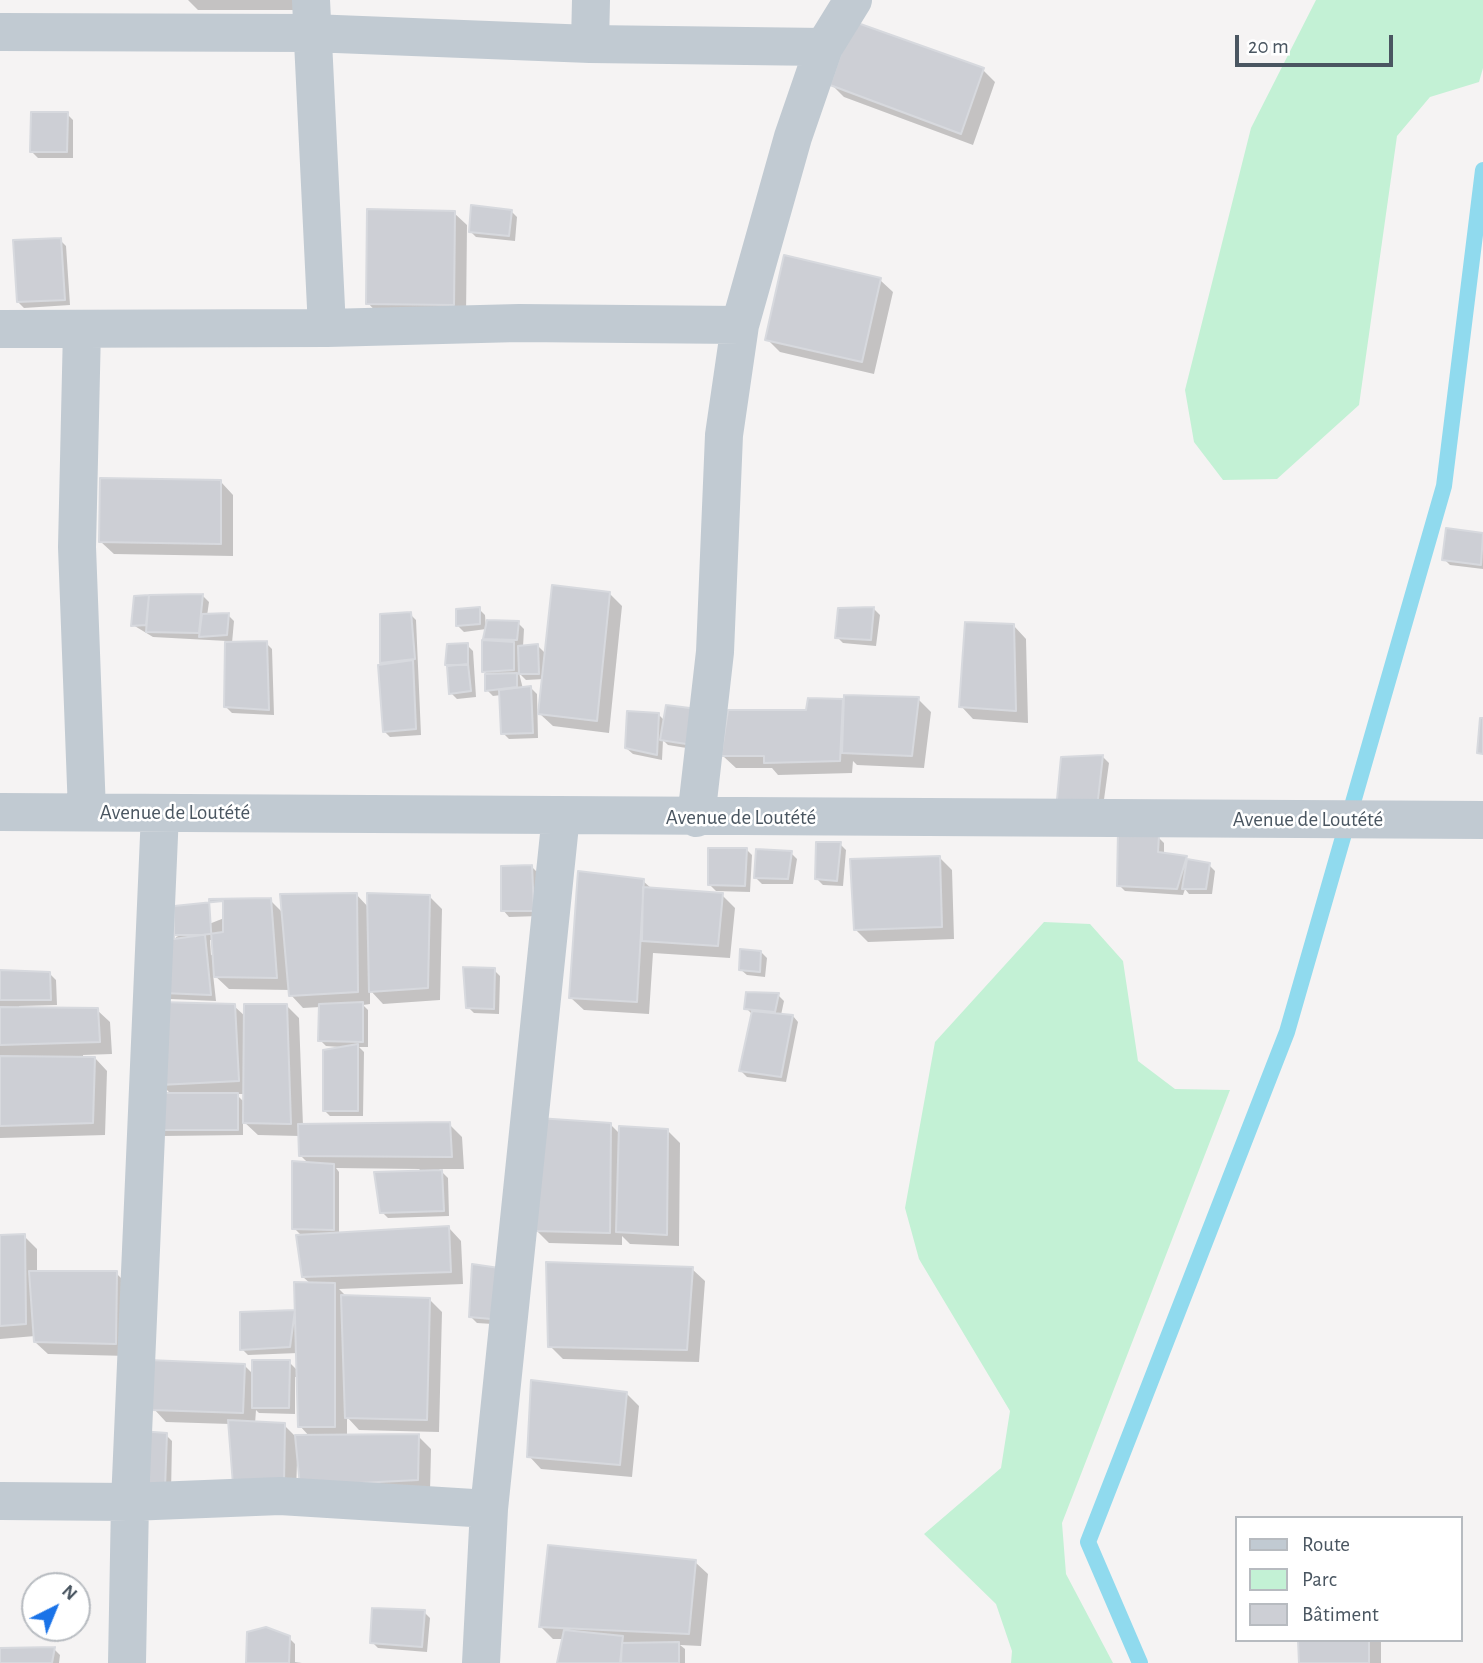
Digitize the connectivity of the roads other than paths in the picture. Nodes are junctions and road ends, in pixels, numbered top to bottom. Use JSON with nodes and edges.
{"nodes":[{"id":1,"x":591,"y":0,"type":"edge"},
{"id":2,"x":853,"y":0,"type":"edge"},
{"id":3,"x":40,"y":15,"type":"edge"},
{"id":4,"x":311,"y":16,"type":"edge"},
{"id":5,"x":0,"y":32,"type":"edge"},
{"id":6,"x":590,"y":44,"type":"junction"},
{"id":7,"x":824,"y":47,"type":"junction"},
{"id":8,"x":740,"y":325,"type":"junction"},
{"id":9,"x":327,"y":328,"type":"junction"},
{"id":10,"x":0,"y":329,"type":"edge"},
{"id":11,"x":82,"y":329,"type":"junction"},
{"id":12,"x":0,"y":812,"type":"edge"},
{"id":13,"x":87,"y":812,"type":"junction"},
{"id":14,"x":160,"y":813,"type":"junction"},
{"id":15,"x":561,"y":815,"type":"junction"},
{"id":16,"x":696,"y":818,"type":"junction"},
{"id":17,"x":1483,"y":820,"type":"edge"},
{"id":18,"x":0,"y":1501,"type":"edge"},
{"id":19,"x":130,"y":1502,"type":"junction"},
{"id":20,"x":489,"y":1509,"type":"junction"},
{"id":21,"x":127,"y":1663,"type":"edge"},
{"id":22,"x":481,"y":1663,"type":"edge"}],
"edges":[{"from":1,"to":6,"type":"street"},
{"from":2,"to":7,"type":"street"},
{"from":3,"to":4,"type":"street"},
{"from":3,"to":5,"type":"street"},
{"from":4,"to":6,"type":"street"},
{"from":4,"to":9,"type":"street"},
{"from":6,"to":7,"type":"street"},
{"from":7,"to":8,"type":"street"},
{"from":8,"to":9,"type":"street"},
{"from":8,"to":16,"type":"street"},
{"from":9,"to":11,"type":"street"},
{"from":10,"to":11,"type":"street"},
{"from":11,"to":13,"type":"street"},
{"from":12,"to":13,"type":"street","name":"Avenue de Loutété"},
{"from":13,"to":14,"type":"street","name":"Avenue de Loutété"},
{"from":14,"to":15,"type":"street","name":"Avenue de Loutété"},
{"from":14,"to":19,"type":"street"},
{"from":15,"to":16,"type":"street","name":"Avenue de Loutété"},
{"from":15,"to":20,"type":"street"},
{"from":16,"to":17,"type":"street","name":"Avenue de Loutété"},
{"from":18,"to":19,"type":"street"},
{"from":19,"to":20,"type":"street"},
{"from":19,"to":21,"type":"street"},
{"from":20,"to":22,"type":"street"}]}
